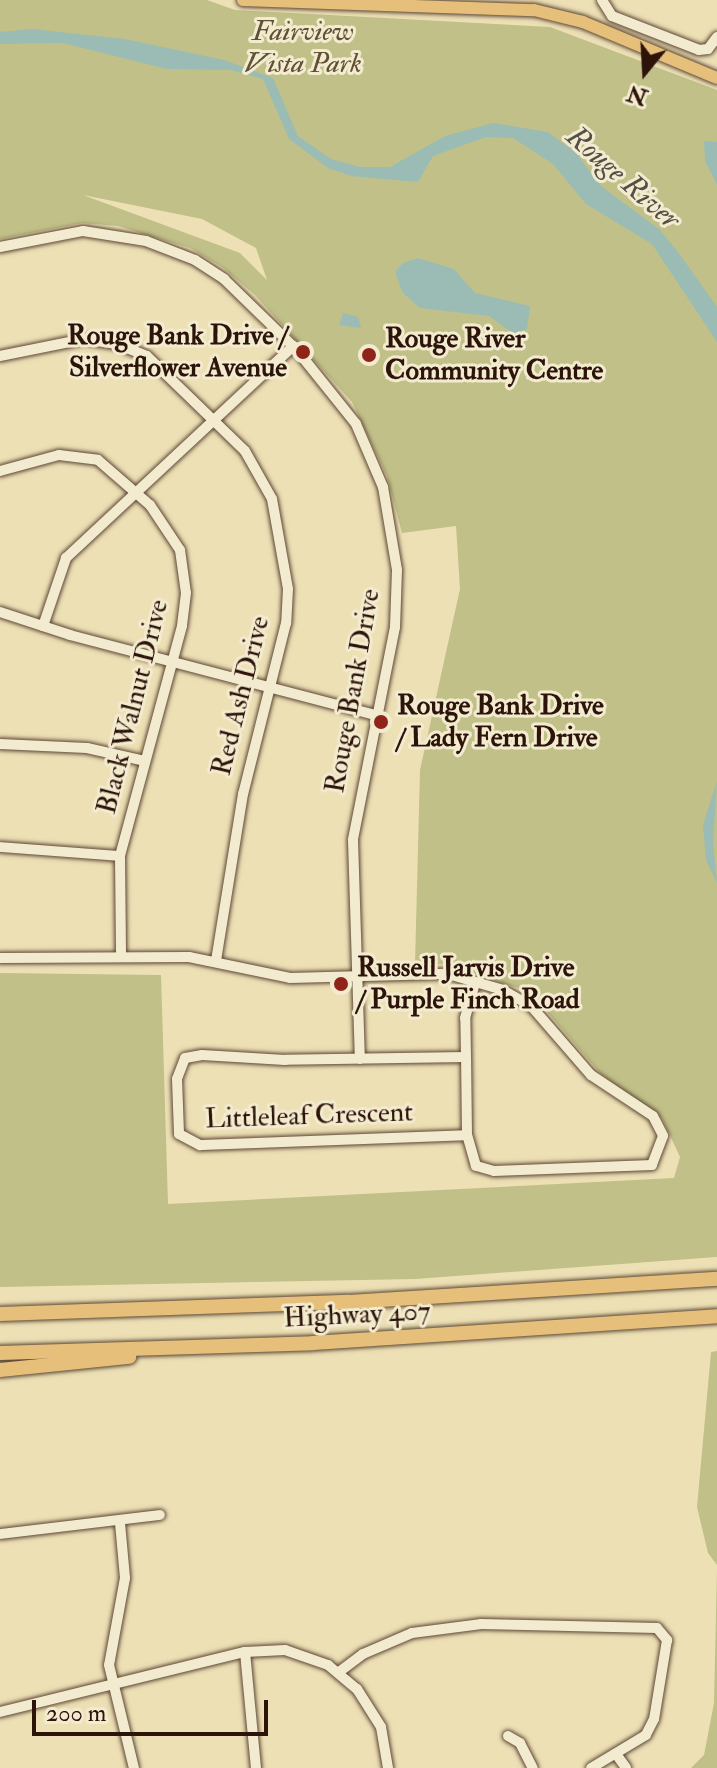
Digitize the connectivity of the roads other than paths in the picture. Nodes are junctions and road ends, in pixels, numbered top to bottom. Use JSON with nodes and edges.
{"nodes":[{"id":1,"x":243,"y":0,"type":"edge"},
{"id":2,"x":602,"y":0,"type":"edge"},
{"id":3,"x":717,"y":37,"type":"edge"},
{"id":4,"x":717,"y":78,"type":"edge"},
{"id":5,"x":0,"y":247,"type":"edge"},
{"id":6,"x":293,"y":346,"type":"junction"},
{"id":7,"x":0,"y":356,"type":"edge"},
{"id":8,"x":215,"y":419,"type":"junction"},
{"id":9,"x":0,"y":471,"type":"edge"},
{"id":10,"x":135,"y":492,"type":"junction"},
{"id":11,"x":0,"y":612,"type":"edge"},
{"id":12,"x":43,"y":626,"type":"junction"},
{"id":13,"x":172,"y":662,"type":"junction"},
{"id":14,"x":272,"y":685,"type":"junction"},
{"id":15,"x":376,"y":715,"type":"junction"},
{"id":16,"x":0,"y":744,"type":"edge"},
{"id":17,"x":145,"y":761,"type":"junction"},
{"id":18,"x":0,"y":847,"type":"edge"},
{"id":19,"x":120,"y":856,"type":"junction"},
{"id":20,"x":121,"y":957,"type":"junction"},
{"id":21,"x":0,"y":958,"type":"edge"},
{"id":22,"x":216,"y":960,"type":"junction"},
{"id":23,"x":358,"y":974,"type":"junction"},
{"id":24,"x":475,"y":982,"type":"junction"},
{"id":25,"x":466,"y":1057,"type":"junction"},
{"id":26,"x":360,"y":1059,"type":"junction"},
{"id":27,"x":467,"y":1135,"type":"junction"},
{"id":28,"x":717,"y":1279,"type":"edge"},
{"id":29,"x":0,"y":1314,"type":"edge"},
{"id":30,"x":717,"y":1316,"type":"edge"},
{"id":31,"x":157,"y":1351,"type":"junction"},
{"id":32,"x":0,"y":1353,"type":"edge"},
{"id":33,"x":0,"y":1370,"type":"edge"},
{"id":34,"x":160,"y":1515,"type":"dead end"},
{"id":35,"x":120,"y":1523,"type":"junction"},
{"id":36,"x":0,"y":1534,"type":"edge"},
{"id":37,"x":245,"y":1652,"type":"junction"},
{"id":38,"x":339,"y":1672,"type":"junction"},
{"id":39,"x":113,"y":1683,"type":"junction"},
{"id":40,"x":0,"y":1712,"type":"edge"},
{"id":41,"x":508,"y":1736,"type":"dead end"},
{"id":42,"x":616,"y":1754,"type":"junction"},
{"id":43,"x":134,"y":1768,"type":"edge"},
{"id":44,"x":256,"y":1768,"type":"edge"},
{"id":45,"x":388,"y":1768,"type":"edge"},
{"id":46,"x":533,"y":1768,"type":"edge"},
{"id":47,"x":591,"y":1768,"type":"edge"},
{"id":48,"x":626,"y":1768,"type":"edge"}],
"edges":[{"from":1,"to":4,"type":"main road"},
{"from":2,"to":3,"type":"street"},
{"from":5,"to":6,"type":"street","name":"Rouge Bank Drive"},
{"from":6,"to":8,"type":"street"},
{"from":6,"to":15,"type":"street","name":"Rouge Bank Drive"},
{"from":7,"to":8,"type":"street","name":"Red Ash Drive"},
{"from":8,"to":10,"type":"street"},
{"from":8,"to":14,"type":"street","name":"Red Ash Drive"},
{"from":9,"to":10,"type":"street","name":"Black Walnut Drive"},
{"from":10,"to":12,"type":"street"},
{"from":10,"to":13,"type":"street","name":"Black Walnut Drive"},
{"from":11,"to":12,"type":"street"},
{"from":12,"to":13,"type":"street"},
{"from":13,"to":14,"type":"street"},
{"from":13,"to":17,"type":"street","name":"Black Walnut Drive"},
{"from":14,"to":15,"type":"street"},
{"from":14,"to":22,"type":"street","name":"Red Ash Drive"},
{"from":15,"to":23,"type":"street","name":"Rouge Bank Drive"},
{"from":16,"to":17,"type":"street"},
{"from":17,"to":19,"type":"street","name":"Black Walnut Drive"},
{"from":18,"to":19,"type":"street"},
{"from":19,"to":20,"type":"street","name":"Black Walnut Drive"},
{"from":20,"to":21,"type":"street"},
{"from":20,"to":22,"type":"street"},
{"from":22,"to":23,"type":"street"},
{"from":23,"to":24,"type":"street"},
{"from":23,"to":26,"type":"street","name":"Rouge Bank Drive"},
{"from":24,"to":25,"type":"street"},
{"from":24,"to":27,"type":"street"},
{"from":25,"to":26,"type":"street","name":"Littleleaf Crescent"},
{"from":25,"to":27,"type":"street"},
{"from":26,"to":27,"type":"street","name":"Littleleaf Crescent"},
{"from":28,"to":29,"type":"highway","name":"Highway 407"},
{"from":30,"to":31,"type":"highway","name":"Highway 407"},
{"from":31,"to":32,"type":"highway","name":"Highway 407"},
{"from":31,"to":33,"type":"highway"},
{"from":34,"to":35,"type":"street"},
{"from":35,"to":36,"type":"street"},
{"from":35,"to":39,"type":"street"},
{"from":37,"to":38,"type":"street"},
{"from":37,"to":39,"type":"street"},
{"from":37,"to":44,"type":"street"},
{"from":38,"to":42,"type":"street"},
{"from":38,"to":45,"type":"street"},
{"from":39,"to":40,"type":"street"},
{"from":39,"to":43,"type":"street"},
{"from":41,"to":46,"type":"street"},
{"from":42,"to":47,"type":"street"},
{"from":42,"to":48,"type":"street"}]}
